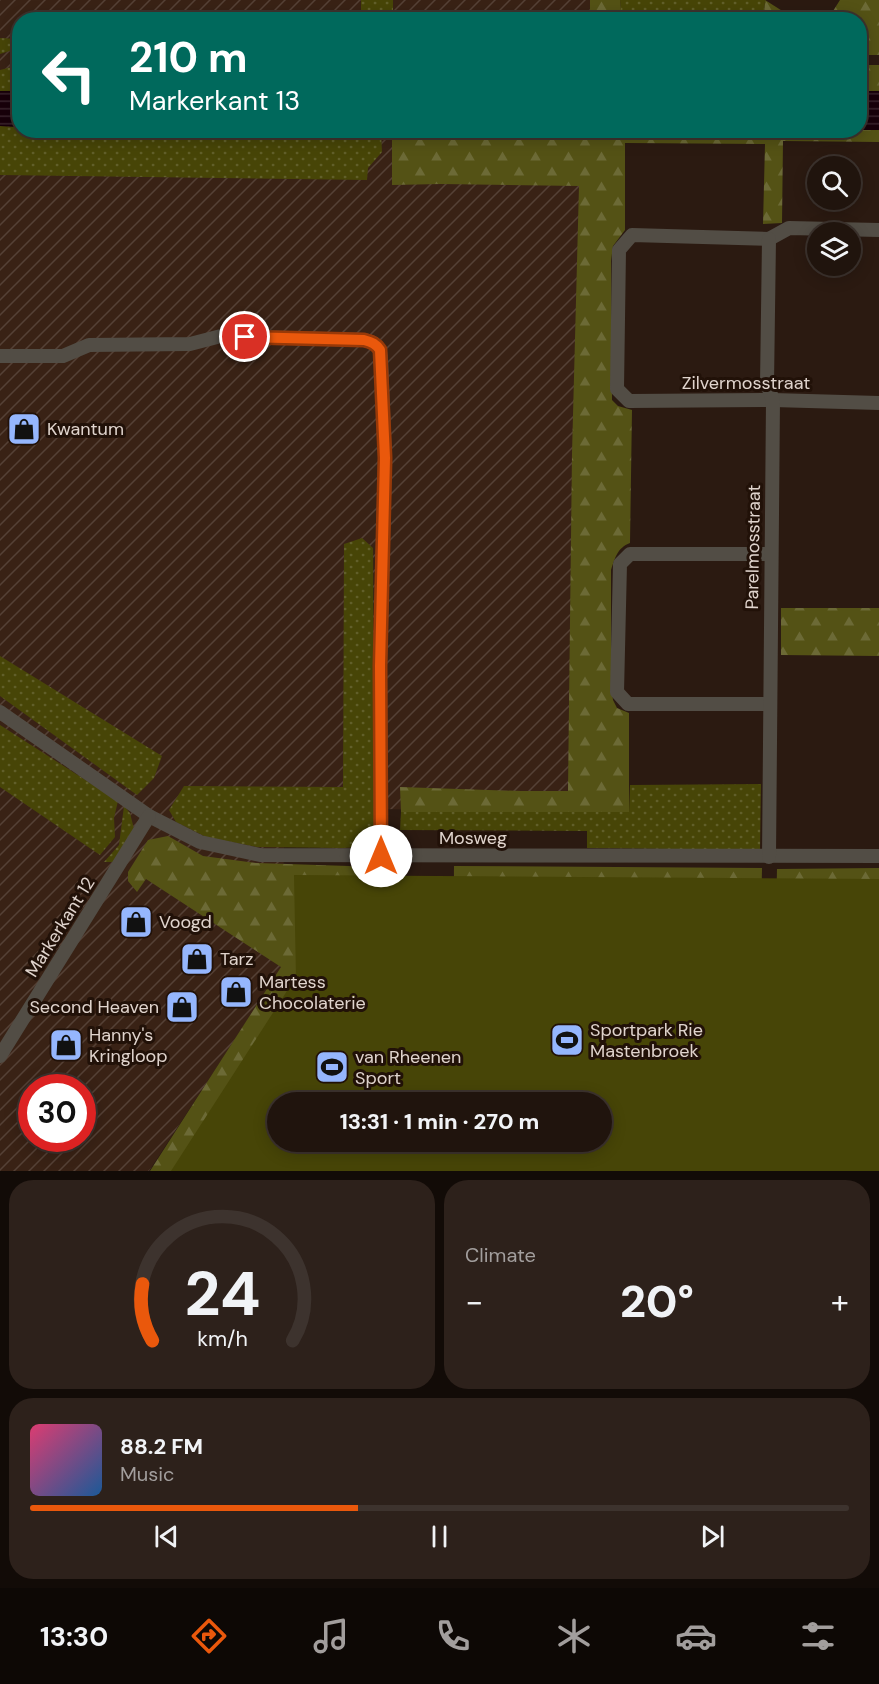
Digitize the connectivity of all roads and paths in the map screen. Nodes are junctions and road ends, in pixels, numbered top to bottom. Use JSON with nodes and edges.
{"nodes":[{"id":1,"x":879,"y":230,"type":"edge"},
{"id":2,"x":769,"y":239,"type":"junction"},
{"id":3,"x":0,"y":356,"type":"edge"},
{"id":4,"x":773,"y":400,"type":"junction"},
{"id":5,"x":879,"y":403,"type":"edge"},
{"id":6,"x":771,"y":554,"type":"junction"},
{"id":7,"x":769,"y":704,"type":"junction"},
{"id":8,"x":0,"y":712,"type":"edge"},
{"id":9,"x":149,"y":816,"type":"junction"},
{"id":10,"x":381,"y":856,"type":"junction"},
{"id":11,"x":879,"y":856,"type":"edge"},
{"id":12,"x":769,"y":857,"type":"junction"},
{"id":13,"x":0,"y":1056,"type":"edge"}],
"edges":[{"from":1,"to":2,"type":"street"},
{"from":2,"to":4,"type":"street","name":"Parelmosstraat"},
{"from":2,"to":4,"type":"street","name":"Zilvermosstraat"},
{"from":3,"to":10,"type":"street"},
{"from":4,"to":5,"type":"street","name":"Zilvermosstraat"},
{"from":4,"to":6,"type":"street","name":"Parelmosstraat"},
{"from":6,"to":7,"type":"street","name":"Parelmosstraat"},
{"from":6,"to":7,"type":"street"},
{"from":7,"to":12,"type":"street","name":"Parelmosstraat"},
{"from":8,"to":9,"type":"street","name":"Mosweg"},
{"from":9,"to":10,"type":"street","name":"Mosweg"},
{"from":9,"to":13,"type":"street","name":"Markerkant 12"},
{"from":10,"to":12,"type":"street","name":"Mosweg"},
{"from":11,"to":12,"type":"street","name":"Mosweg"}]}
